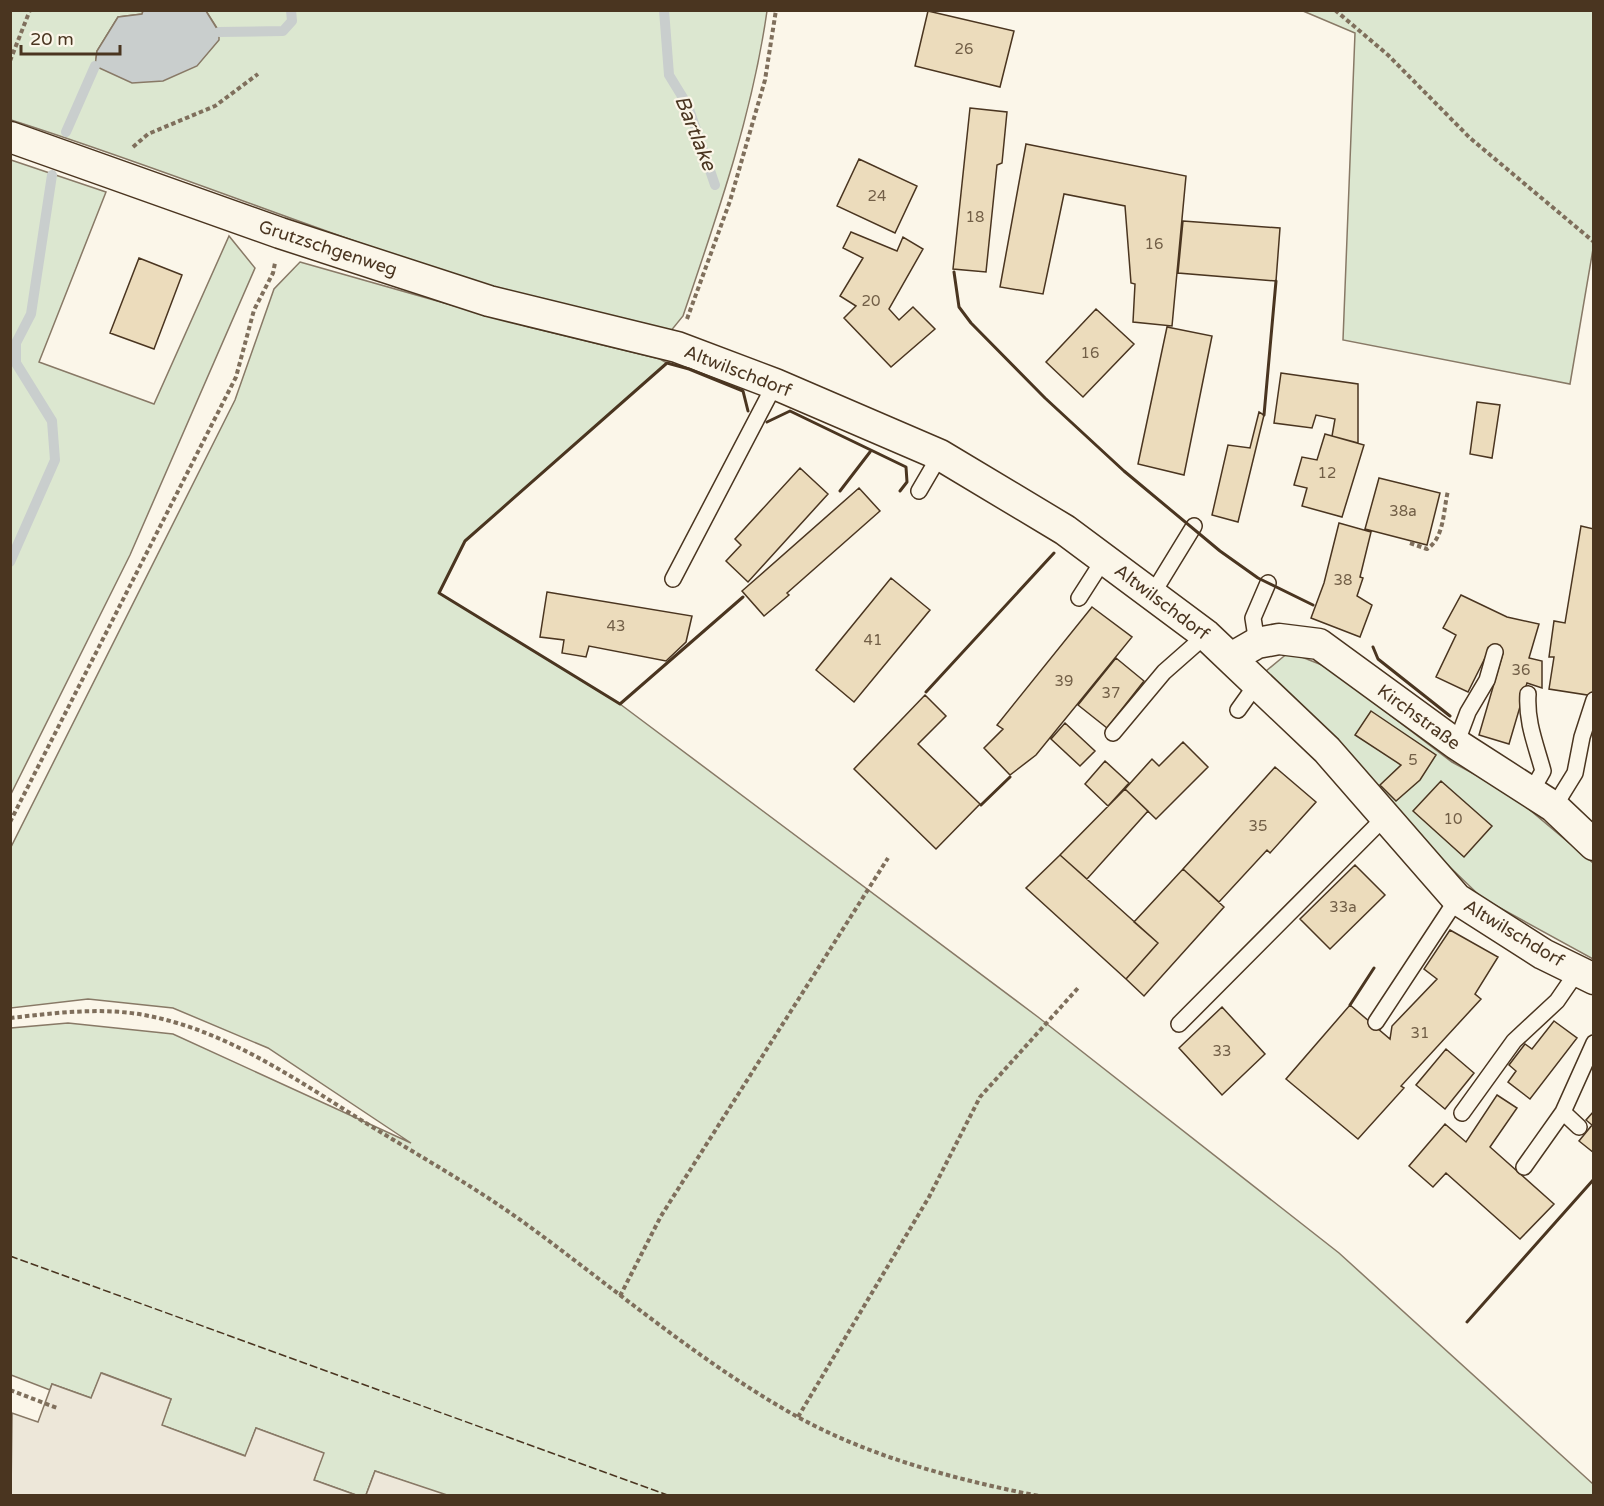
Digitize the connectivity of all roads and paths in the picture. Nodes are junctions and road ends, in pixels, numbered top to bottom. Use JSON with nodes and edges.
{"nodes":[{"id":1,"x":30,"y":10,"type":"edge"},
{"id":2,"x":776,"y":10,"type":"edge"},
{"id":3,"x":1335,"y":10,"type":"edge"},
{"id":4,"x":10,"y":61,"type":"edge"},
{"id":5,"x":258,"y":75,"type":"dead end"},
{"id":6,"x":10,"y":137,"type":"edge"},
{"id":7,"x":105,"y":171,"type":"junction"},
{"id":8,"x":280,"y":233,"type":"junction"},
{"id":9,"x":1593,"y":242,"type":"edge"},
{"id":10,"x":664,"y":344,"type":"junction"},
{"id":11,"x":775,"y":384,"type":"junction"},
{"id":12,"x":940,"y":455,"type":"junction"},
{"id":13,"x":920,"y":491,"type":"dead end"},
{"id":14,"x":1448,"y":491,"type":"dead end"},
{"id":15,"x":1194,"y":525,"type":"dead end"},
{"id":16,"x":1410,"y":543,"type":"dead end"},
{"id":17,"x":1104,"y":559,"type":"junction"},
{"id":18,"x":673,"y":579,"type":"dead end"},
{"id":19,"x":1268,"y":583,"type":"dead end"},
{"id":20,"x":1154,"y":593,"type":"junction"},
{"id":21,"x":1079,"y":598,"type":"dead end"},
{"id":22,"x":1206,"y":635,"type":"junction"},
{"id":23,"x":1257,"y":643,"type":"junction"},
{"id":24,"x":1495,"y":652,"type":"dead end"},
{"id":25,"x":1231,"y":658,"type":"junction"},
{"id":26,"x":1258,"y":682,"type":"junction"},
{"id":27,"x":1528,"y":694,"type":"dead end"},
{"id":28,"x":1593,"y":700,"type":"edge"},
{"id":29,"x":1238,"y":710,"type":"dead end"},
{"id":30,"x":1113,"y":733,"type":"dead end"},
{"id":31,"x":1456,"y":744,"type":"junction"},
{"id":32,"x":1543,"y":799,"type":"junction"},
{"id":33,"x":1386,"y":816,"type":"junction"},
{"id":34,"x":10,"y":822,"type":"edge"},
{"id":35,"x":1593,"y":845,"type":"edge"},
{"id":36,"x":888,"y":858,"type":"dead end"},
{"id":37,"x":1457,"y":899,"type":"junction"},
{"id":38,"x":1586,"y":975,"type":"edge"},
{"id":39,"x":1078,"y":988,"type":"dead end"},
{"id":40,"x":10,"y":1018,"type":"edge"},
{"id":41,"x":1376,"y":1022,"type":"dead end"},
{"id":42,"x":1179,"y":1024,"type":"dead end"},
{"id":43,"x":1593,"y":1043,"type":"edge"},
{"id":44,"x":1563,"y":1112,"type":"junction"},
{"id":45,"x":1462,"y":1113,"type":"dead end"},
{"id":46,"x":1579,"y":1127,"type":"dead end"},
{"id":47,"x":1524,"y":1167,"type":"dead end"},
{"id":48,"x":620,"y":1296,"type":"junction"},
{"id":49,"x":10,"y":1390,"type":"edge"},
{"id":50,"x":57,"y":1408,"type":"dead end"},
{"id":51,"x":798,"y":1417,"type":"junction"},
{"id":52,"x":1039,"y":1496,"type":"edge"}],
"edges":[{"from":1,"to":4,"type":"path"},
{"from":2,"to":10,"type":"path"},
{"from":3,"to":9,"type":"path"},
{"from":5,"to":7,"type":"path"},
{"from":6,"to":7,"type":"street","name":"Grutzschgenweg"},
{"from":7,"to":8,"type":"street","name":"Grutzschgenweg"},
{"from":8,"to":10,"type":"street","name":"Grutzschgenweg"},
{"from":8,"to":34,"type":"path"},
{"from":10,"to":11,"type":"street","name":"Altwilschdorf"},
{"from":11,"to":12,"type":"street","name":"Altwilschdorf"},
{"from":11,"to":18,"type":"lane"},
{"from":12,"to":13,"type":"lane"},
{"from":12,"to":17,"type":"street","name":"Altwilschdorf"},
{"from":14,"to":16,"type":"path"},
{"from":15,"to":20,"type":"lane"},
{"from":17,"to":20,"type":"street","name":"Altwilschdorf"},
{"from":17,"to":21,"type":"lane"},
{"from":19,"to":23,"type":"lane"},
{"from":20,"to":22,"type":"street","name":"Altwilschdorf"},
{"from":22,"to":25,"type":"street","name":"Altwilschdorf"},
{"from":22,"to":30,"type":"lane"},
{"from":23,"to":25,"type":"street","name":"Kirchstraße"},
{"from":23,"to":31,"type":"street","name":"Kirchstraße"},
{"from":24,"to":31,"type":"lane"},
{"from":25,"to":26,"type":"street","name":"Altwilschdorf"},
{"from":26,"to":29,"type":"lane"},
{"from":26,"to":33,"type":"street","name":"Altwilschdorf"},
{"from":27,"to":32,"type":"lane"},
{"from":28,"to":32,"type":"lane"},
{"from":31,"to":32,"type":"street","name":"Kirchstraße"},
{"from":32,"to":35,"type":"street","name":"Kirchstraße"},
{"from":33,"to":37,"type":"street","name":"Altwilschdorf"},
{"from":33,"to":42,"type":"lane"},
{"from":36,"to":48,"type":"path"},
{"from":37,"to":38,"type":"street","name":"Altwilschdorf"},
{"from":37,"to":41,"type":"lane"},
{"from":38,"to":45,"type":"lane"},
{"from":39,"to":51,"type":"path"},
{"from":40,"to":48,"type":"path"},
{"from":43,"to":44,"type":"lane"},
{"from":44,"to":46,"type":"lane"},
{"from":44,"to":47,"type":"lane"},
{"from":48,"to":51,"type":"path"},
{"from":49,"to":50,"type":"path"},
{"from":51,"to":52,"type":"path"}]}
